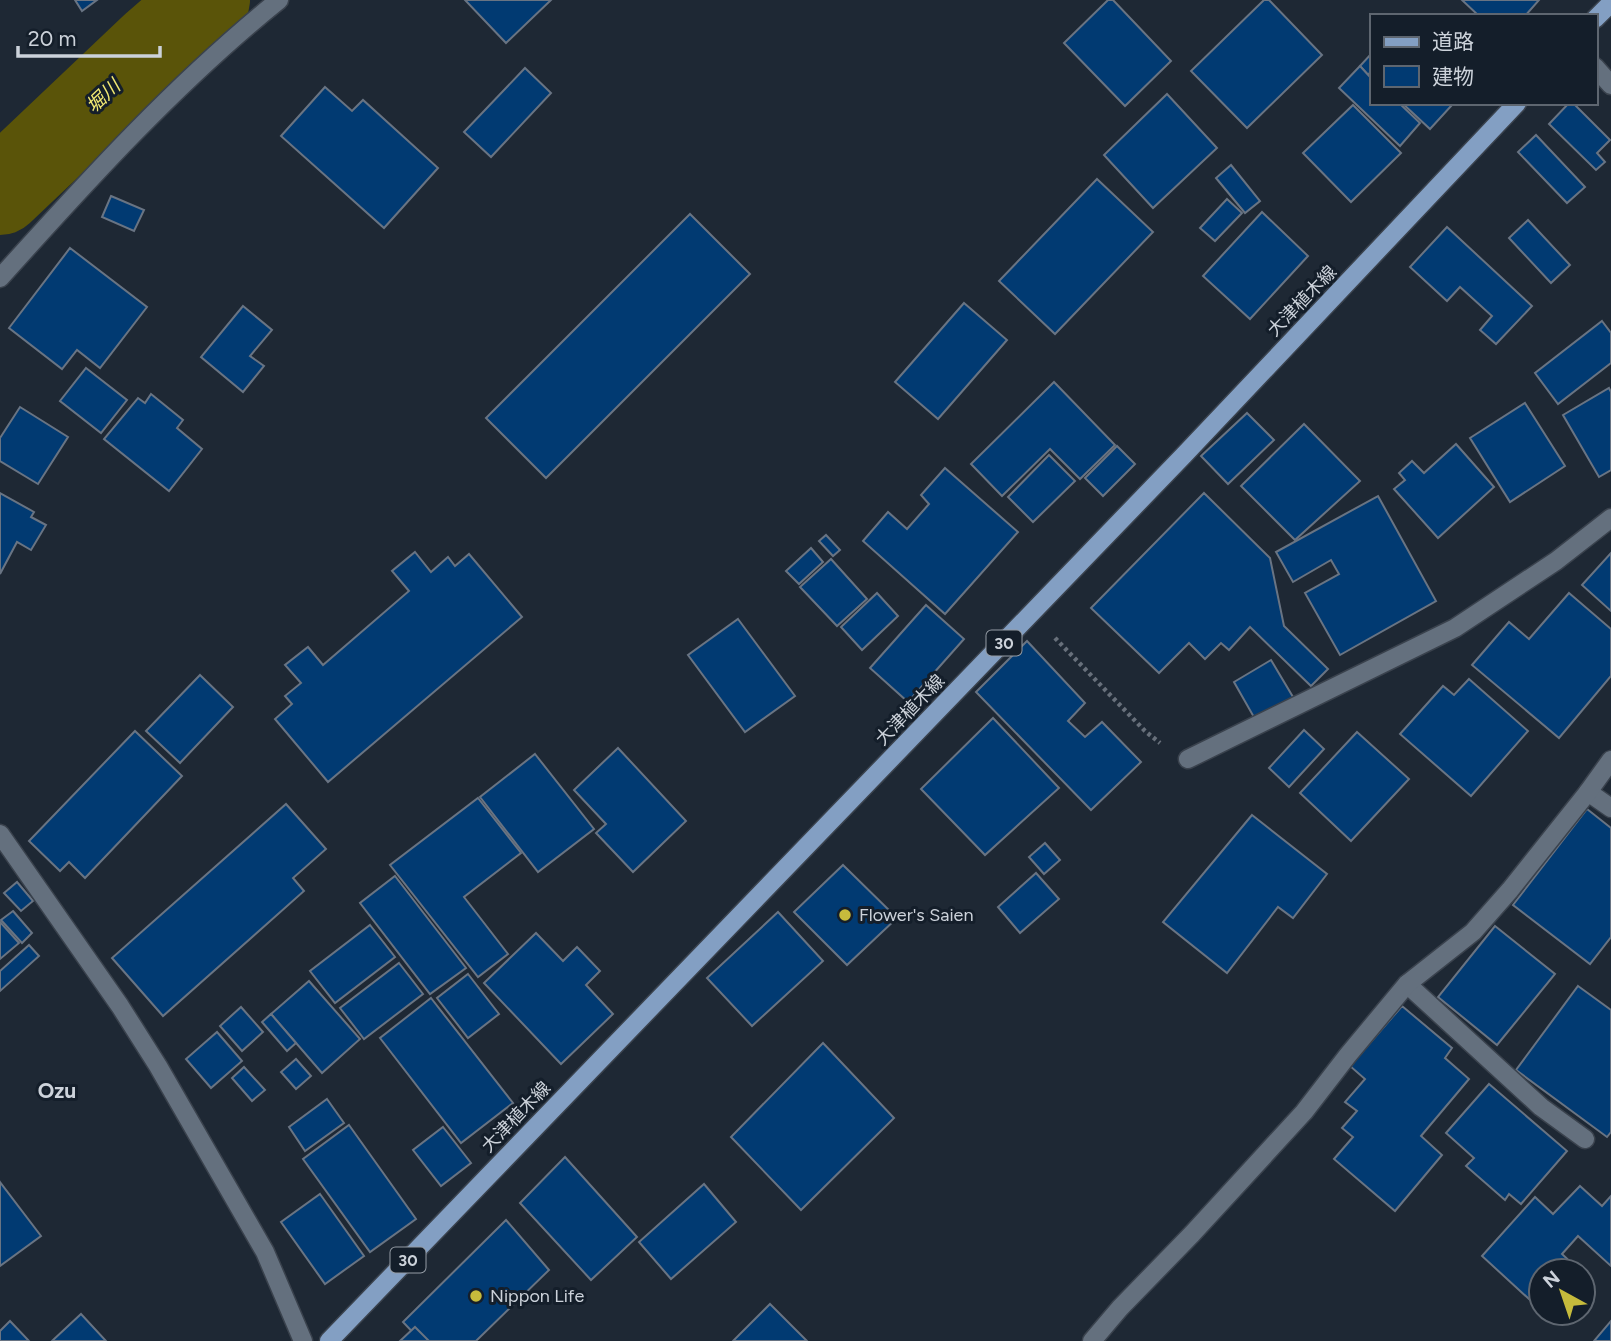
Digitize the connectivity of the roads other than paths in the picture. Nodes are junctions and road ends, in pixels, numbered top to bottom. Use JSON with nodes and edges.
{"nodes":[{"id":1,"x":279,"y":0,"type":"edge"},
{"id":2,"x":1611,"y":3,"type":"edge"},
{"id":3,"x":1597,"y":17,"type":"edge"},
{"id":4,"x":1597,"y":69,"type":"edge"},
{"id":5,"x":1611,"y":85,"type":"edge"},
{"id":6,"x":1515,"y":105,"type":"edge"},
{"id":7,"x":0,"y":278,"type":"edge"},
{"id":8,"x":1611,"y":518,"type":"edge"},
{"id":9,"x":1188,"y":759,"type":"road end"},
{"id":10,"x":1611,"y":760,"type":"edge"},
{"id":11,"x":1588,"y":792,"type":"junction"},
{"id":12,"x":1611,"y":808,"type":"edge"},
{"id":13,"x":0,"y":834,"type":"edge"},
{"id":14,"x":1407,"y":984,"type":"junction"},
{"id":15,"x":1585,"y":1139,"type":"dead end"},
{"id":16,"x":303,"y":1341,"type":"edge"},
{"id":17,"x":329,"y":1341,"type":"edge"},
{"id":18,"x":1092,"y":1341,"type":"edge"}],
"edges":[{"from":1,"to":7,"type":"street"},
{"from":2,"to":3,"type":"main road"},
{"from":4,"to":5,"type":"street"},
{"from":6,"to":17,"type":"main road","name":"大津植木線","number":"30"},
{"from":8,"to":9,"type":"street"},
{"from":10,"to":11,"type":"street"},
{"from":11,"to":12,"type":"street"},
{"from":11,"to":14,"type":"street"},
{"from":13,"to":16,"type":"street"},
{"from":14,"to":15,"type":"street"},
{"from":14,"to":18,"type":"street"}]}
